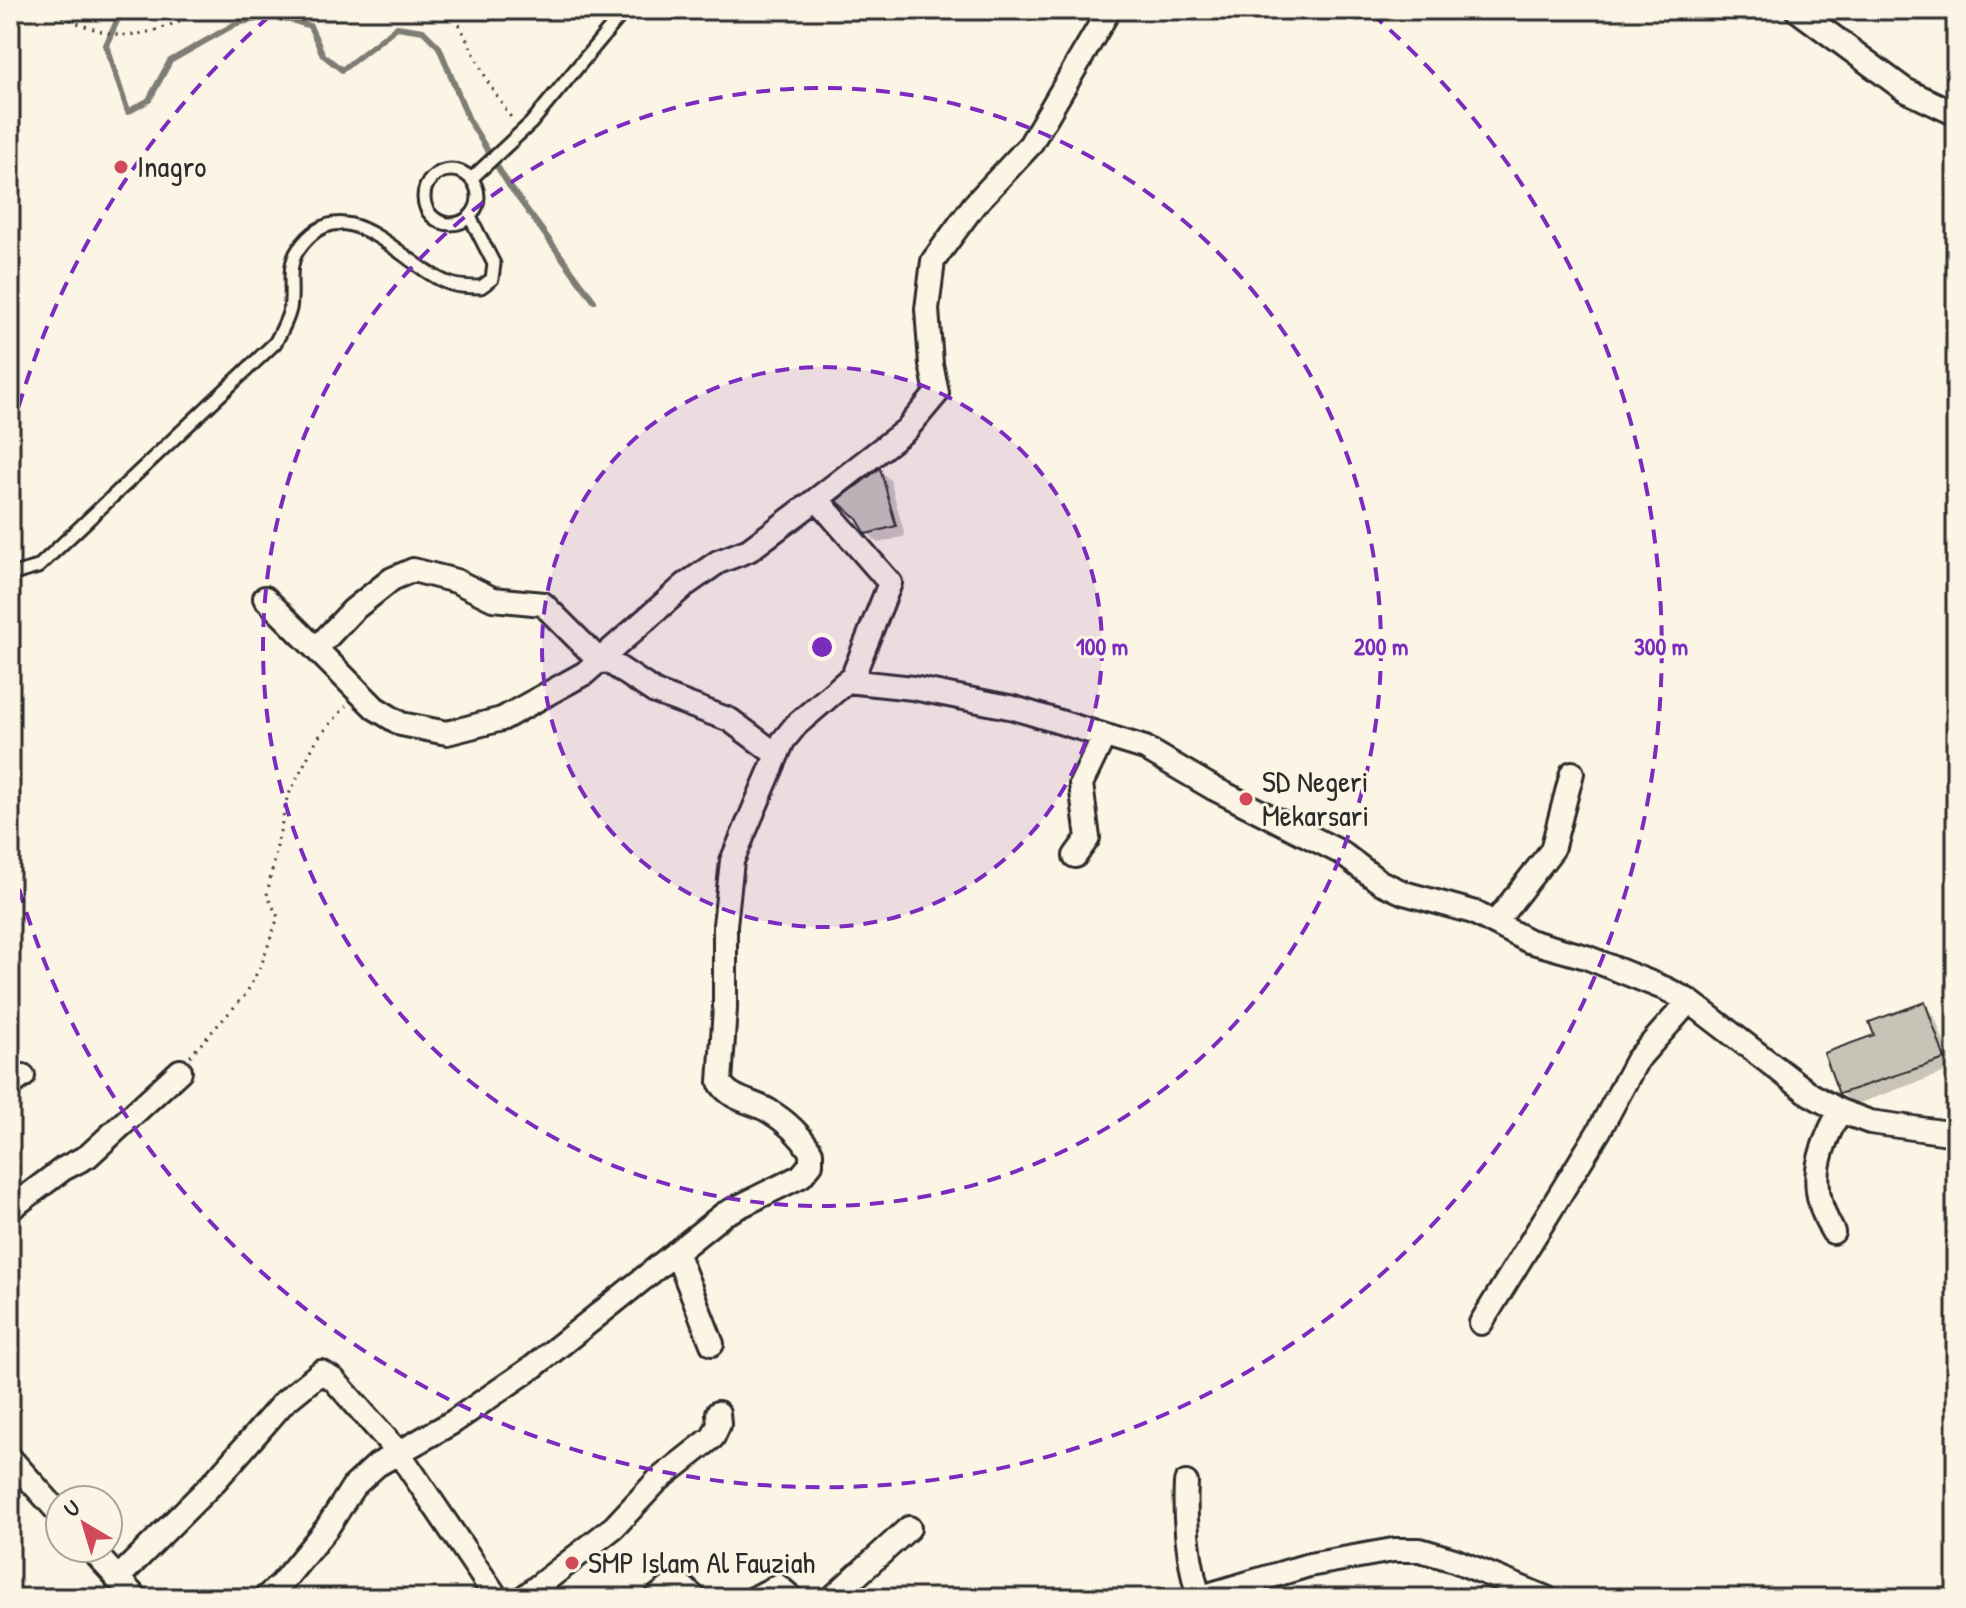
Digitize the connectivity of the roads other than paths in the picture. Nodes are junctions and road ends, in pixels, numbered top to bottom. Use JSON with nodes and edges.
{"nodes":[{"id":1,"x":625,"y":10,"type":"edge"},
{"id":2,"x":1109,"y":10,"type":"edge"},
{"id":3,"x":1797,"y":10,"type":"edge"},
{"id":4,"x":1956,"y":114,"type":"edge"},
{"id":5,"x":476,"y":174,"type":"junction"},
{"id":6,"x":470,"y":217,"type":"junction"},
{"id":7,"x":817,"y":499,"type":"junction"},
{"id":8,"x":10,"y":575,"type":"edge"},
{"id":9,"x":265,"y":598,"type":"dead end"},
{"id":10,"x":316,"y":649,"type":"junction"},
{"id":11,"x":603,"y":660,"type":"junction"},
{"id":12,"x":851,"y":681,"type":"junction"},
{"id":13,"x":1104,"y":736,"type":"junction"},
{"id":14,"x":777,"y":755,"type":"junction"},
{"id":15,"x":1572,"y":773,"type":"dead end"},
{"id":16,"x":1075,"y":856,"type":"dead end"},
{"id":17,"x":1495,"y":923,"type":"junction"},
{"id":18,"x":1689,"y":1001,"type":"junction"},
{"id":19,"x":180,"y":1071,"type":"road end"},
{"id":20,"x":1840,"y":1111,"type":"junction"},
{"id":21,"x":1956,"y":1134,"type":"edge"},
{"id":22,"x":10,"y":1209,"type":"edge"},
{"id":23,"x":1833,"y":1232,"type":"dead end"},
{"id":24,"x":676,"y":1252,"type":"junction"},
{"id":25,"x":1481,"y":1323,"type":"dead end"},
{"id":26,"x":712,"y":1344,"type":"dead end"},
{"id":27,"x":718,"y":1413,"type":"dead end"},
{"id":28,"x":399,"y":1453,"type":"junction"},
{"id":29,"x":10,"y":1458,"type":"edge"},
{"id":30,"x":1186,"y":1483,"type":"dead end"},
{"id":31,"x":44,"y":1496,"type":"edge"},
{"id":32,"x":909,"y":1528,"type":"dead end"},
{"id":33,"x":104,"y":1564,"type":"edge"},
{"id":34,"x":117,"y":1579,"type":"junction"},
{"id":35,"x":136,"y":1598,"type":"edge"},
{"id":36,"x":265,"y":1598,"type":"edge"},
{"id":37,"x":497,"y":1598,"type":"edge"},
{"id":38,"x":523,"y":1598,"type":"edge"},
{"id":39,"x":656,"y":1598,"type":"edge"},
{"id":40,"x":695,"y":1598,"type":"edge"},
{"id":41,"x":755,"y":1598,"type":"edge"},
{"id":42,"x":792,"y":1598,"type":"edge"},
{"id":43,"x":832,"y":1598,"type":"edge"},
{"id":44,"x":1198,"y":1598,"type":"edge"},
{"id":45,"x":1546,"y":1598,"type":"edge"}],
"edges":[{"from":1,"to":5,"type":"lane"},
{"from":2,"to":7,"type":"street"},
{"from":3,"to":4,"type":"street"},
{"from":5,"to":6,"type":"lane"},
{"from":5,"to":6,"type":"lane"},
{"from":6,"to":8,"type":"lane"},
{"from":7,"to":11,"type":"street"},
{"from":7,"to":12,"type":"street"},
{"from":9,"to":10,"type":"street"},
{"from":10,"to":11,"type":"street"},
{"from":10,"to":11,"type":"street"},
{"from":11,"to":14,"type":"street"},
{"from":12,"to":13,"type":"street"},
{"from":12,"to":14,"type":"street"},
{"from":13,"to":16,"type":"street"},
{"from":13,"to":17,"type":"street"},
{"from":14,"to":24,"type":"street"},
{"from":15,"to":17,"type":"street"},
{"from":17,"to":18,"type":"street"},
{"from":18,"to":20,"type":"street"},
{"from":18,"to":25,"type":"street"},
{"from":19,"to":22,"type":"street"},
{"from":20,"to":21,"type":"street"},
{"from":20,"to":23,"type":"street"},
{"from":24,"to":26,"type":"street"},
{"from":24,"to":28,"type":"street"},
{"from":27,"to":38,"type":"street"},
{"from":28,"to":34,"type":"street"},
{"from":28,"to":36,"type":"street"},
{"from":28,"to":37,"type":"street"},
{"from":29,"to":31,"type":"street"},
{"from":30,"to":44,"type":"street"},
{"from":32,"to":43,"type":"street"},
{"from":33,"to":34,"type":"street"},
{"from":34,"to":35,"type":"street"},
{"from":39,"to":40,"type":"street"},
{"from":41,"to":42,"type":"street"},
{"from":44,"to":45,"type":"street"}]}
